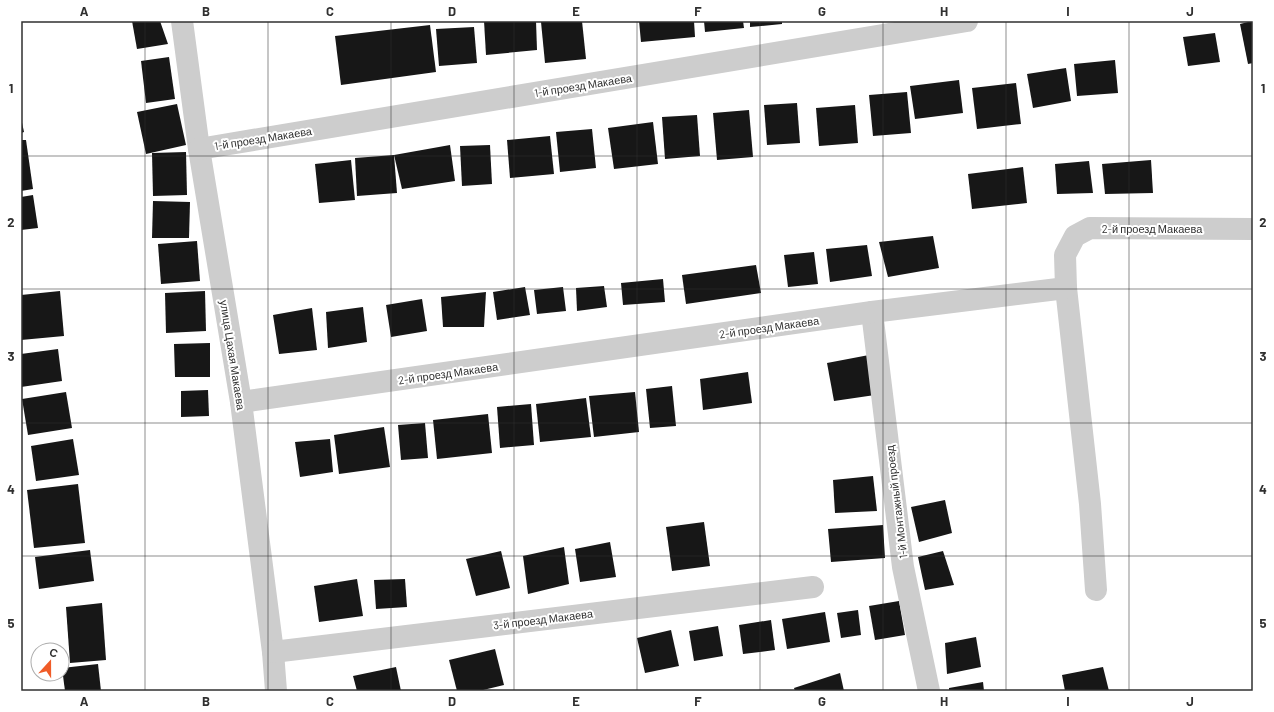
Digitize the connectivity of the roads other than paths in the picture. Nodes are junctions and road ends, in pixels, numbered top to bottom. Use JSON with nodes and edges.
{"nodes":[{"id":1,"x":182,"y":21,"type":"edge"},
{"id":2,"x":967,"y":21,"type":"edge"},
{"id":3,"x":199,"y":149,"type":"junction"},
{"id":4,"x":1253,"y":229,"type":"edge"},
{"id":5,"x":1066,"y":288,"type":"junction"},
{"id":6,"x":872,"y":312,"type":"junction"},
{"id":7,"x":241,"y":402,"type":"junction"},
{"id":8,"x":814,"y":587,"type":"dead end"},
{"id":9,"x":1096,"y":590,"type":"dead end"},
{"id":10,"x":273,"y":652,"type":"junction"},
{"id":11,"x":276,"y":691,"type":"edge"},
{"id":12,"x":929,"y":691,"type":"edge"}],
"edges":[{"from":1,"to":3,"type":"street","name":"улица Цахая Макаева"},
{"from":2,"to":3,"type":"street","name":"1-й проезд Макаева"},
{"from":3,"to":7,"type":"street","name":"улица Цахая Макаева"},
{"from":4,"to":5,"type":"street","name":"2-й проезд Макаева"},
{"from":5,"to":6,"type":"street","name":"2-й проезд Макаева"},
{"from":5,"to":9,"type":"street"},
{"from":6,"to":7,"type":"street","name":"2-й проезд Макаева"},
{"from":6,"to":12,"type":"street","name":"1-й Монтажный проезд"},
{"from":7,"to":10,"type":"street","name":"улица Цахая Макаева"},
{"from":8,"to":10,"type":"street","name":"3-й проезд Макаева"},
{"from":10,"to":11,"type":"street","name":"улица Цахая Макаева"}]}
